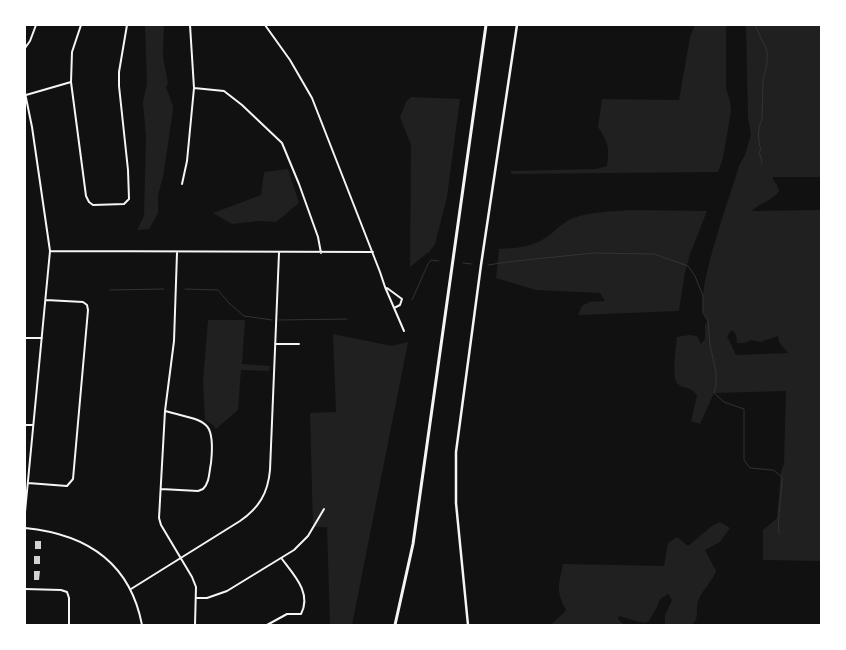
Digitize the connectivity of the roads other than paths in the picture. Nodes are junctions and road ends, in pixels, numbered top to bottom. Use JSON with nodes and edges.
{"nodes":[{"id":1,"x":36,"y":25,"type":"edge"},
{"id":2,"x":81,"y":25,"type":"edge"},
{"id":3,"x":127,"y":25,"type":"edge"},
{"id":4,"x":190,"y":25,"type":"edge"},
{"id":5,"x":265,"y":25,"type":"edge"},
{"id":6,"x":486,"y":25,"type":"edge"},
{"id":7,"x":517,"y":25,"type":"edge"},
{"id":8,"x":25,"y":48,"type":"edge"},
{"id":9,"x":71,"y":82,"type":"junction"},
{"id":10,"x":194,"y":88,"type":"junction"},
{"id":11,"x":25,"y":94,"type":"edge"},
{"id":12,"x":182,"y":184,"type":"dead end"},
{"id":13,"x":50,"y":251,"type":"junction"},
{"id":14,"x":372,"y":252,"type":"junction"},
{"id":15,"x":177,"y":253,"type":"junction"},
{"id":16,"x":279,"y":253,"type":"junction"},
{"id":17,"x":321,"y":253,"type":"junction"},
{"id":18,"x":385,"y":287,"type":"junction"},
{"id":19,"x":46,"y":300,"type":"junction"},
{"id":20,"x":394,"y":308,"type":"junction"},
{"id":21,"x":404,"y":331,"type":"dead end"},
{"id":22,"x":25,"y":338,"type":"edge"},
{"id":23,"x":42,"y":338,"type":"junction"},
{"id":24,"x":275,"y":344,"type":"junction"},
{"id":25,"x":299,"y":344,"type":"dead end"},
{"id":26,"x":165,"y":412,"type":"junction"},
{"id":27,"x":25,"y":425,"type":"edge"},
{"id":28,"x":33,"y":425,"type":"junction"},
{"id":29,"x":28,"y":483,"type":"junction"},
{"id":30,"x":161,"y":489,"type":"junction"},
{"id":31,"x":324,"y":509,"type":"dead end"},
{"id":32,"x":25,"y":512,"type":"edge"},
{"id":33,"x":25,"y":528,"type":"edge"},
{"id":34,"x":180,"y":558,"type":"junction"},
{"id":35,"x":282,"y":558,"type":"junction"},
{"id":36,"x":25,"y":589,"type":"edge"},
{"id":37,"x":131,"y":589,"type":"junction"},
{"id":38,"x":197,"y":598,"type":"junction"},
{"id":39,"x":69,"y":625,"type":"edge"},
{"id":40,"x":142,"y":625,"type":"edge"},
{"id":41,"x":195,"y":625,"type":"edge"},
{"id":42,"x":267,"y":625,"type":"edge"},
{"id":43,"x":395,"y":625,"type":"edge"},
{"id":44,"x":468,"y":625,"type":"edge"}],
"edges":[{"from":1,"to":8,"type":"street"},
{"from":2,"to":9,"type":"street"},
{"from":3,"to":9,"type":"street"},
{"from":4,"to":10,"type":"street"},
{"from":5,"to":14,"type":"street"},
{"from":6,"to":43,"type":"highway"},
{"from":7,"to":44,"type":"street"},
{"from":9,"to":11,"type":"street"},
{"from":10,"to":12,"type":"street"},
{"from":10,"to":17,"type":"street"},
{"from":11,"to":13,"type":"street"},
{"from":13,"to":15,"type":"street"},
{"from":13,"to":19,"type":"street"},
{"from":14,"to":17,"type":"street"},
{"from":14,"to":18,"type":"street"},
{"from":15,"to":16,"type":"street"},
{"from":15,"to":26,"type":"street"},
{"from":16,"to":17,"type":"street"},
{"from":16,"to":24,"type":"street"},
{"from":18,"to":20,"type":"street"},
{"from":18,"to":20,"type":"street"},
{"from":19,"to":23,"type":"street"},
{"from":19,"to":29,"type":"street"},
{"from":20,"to":21,"type":"street"},
{"from":22,"to":23,"type":"street"},
{"from":23,"to":28,"type":"street"},
{"from":24,"to":25,"type":"street"},
{"from":24,"to":34,"type":"street"},
{"from":26,"to":30,"type":"street"},
{"from":26,"to":30,"type":"street"},
{"from":27,"to":28,"type":"street"},
{"from":28,"to":29,"type":"street"},
{"from":29,"to":32,"type":"street"},
{"from":30,"to":34,"type":"street"},
{"from":31,"to":35,"type":"street"},
{"from":33,"to":37,"type":"street"},
{"from":34,"to":37,"type":"street"},
{"from":34,"to":38,"type":"street"},
{"from":35,"to":38,"type":"street"},
{"from":35,"to":42,"type":"street"},
{"from":36,"to":39,"type":"street"},
{"from":37,"to":40,"type":"street"},
{"from":38,"to":41,"type":"street"}]}
